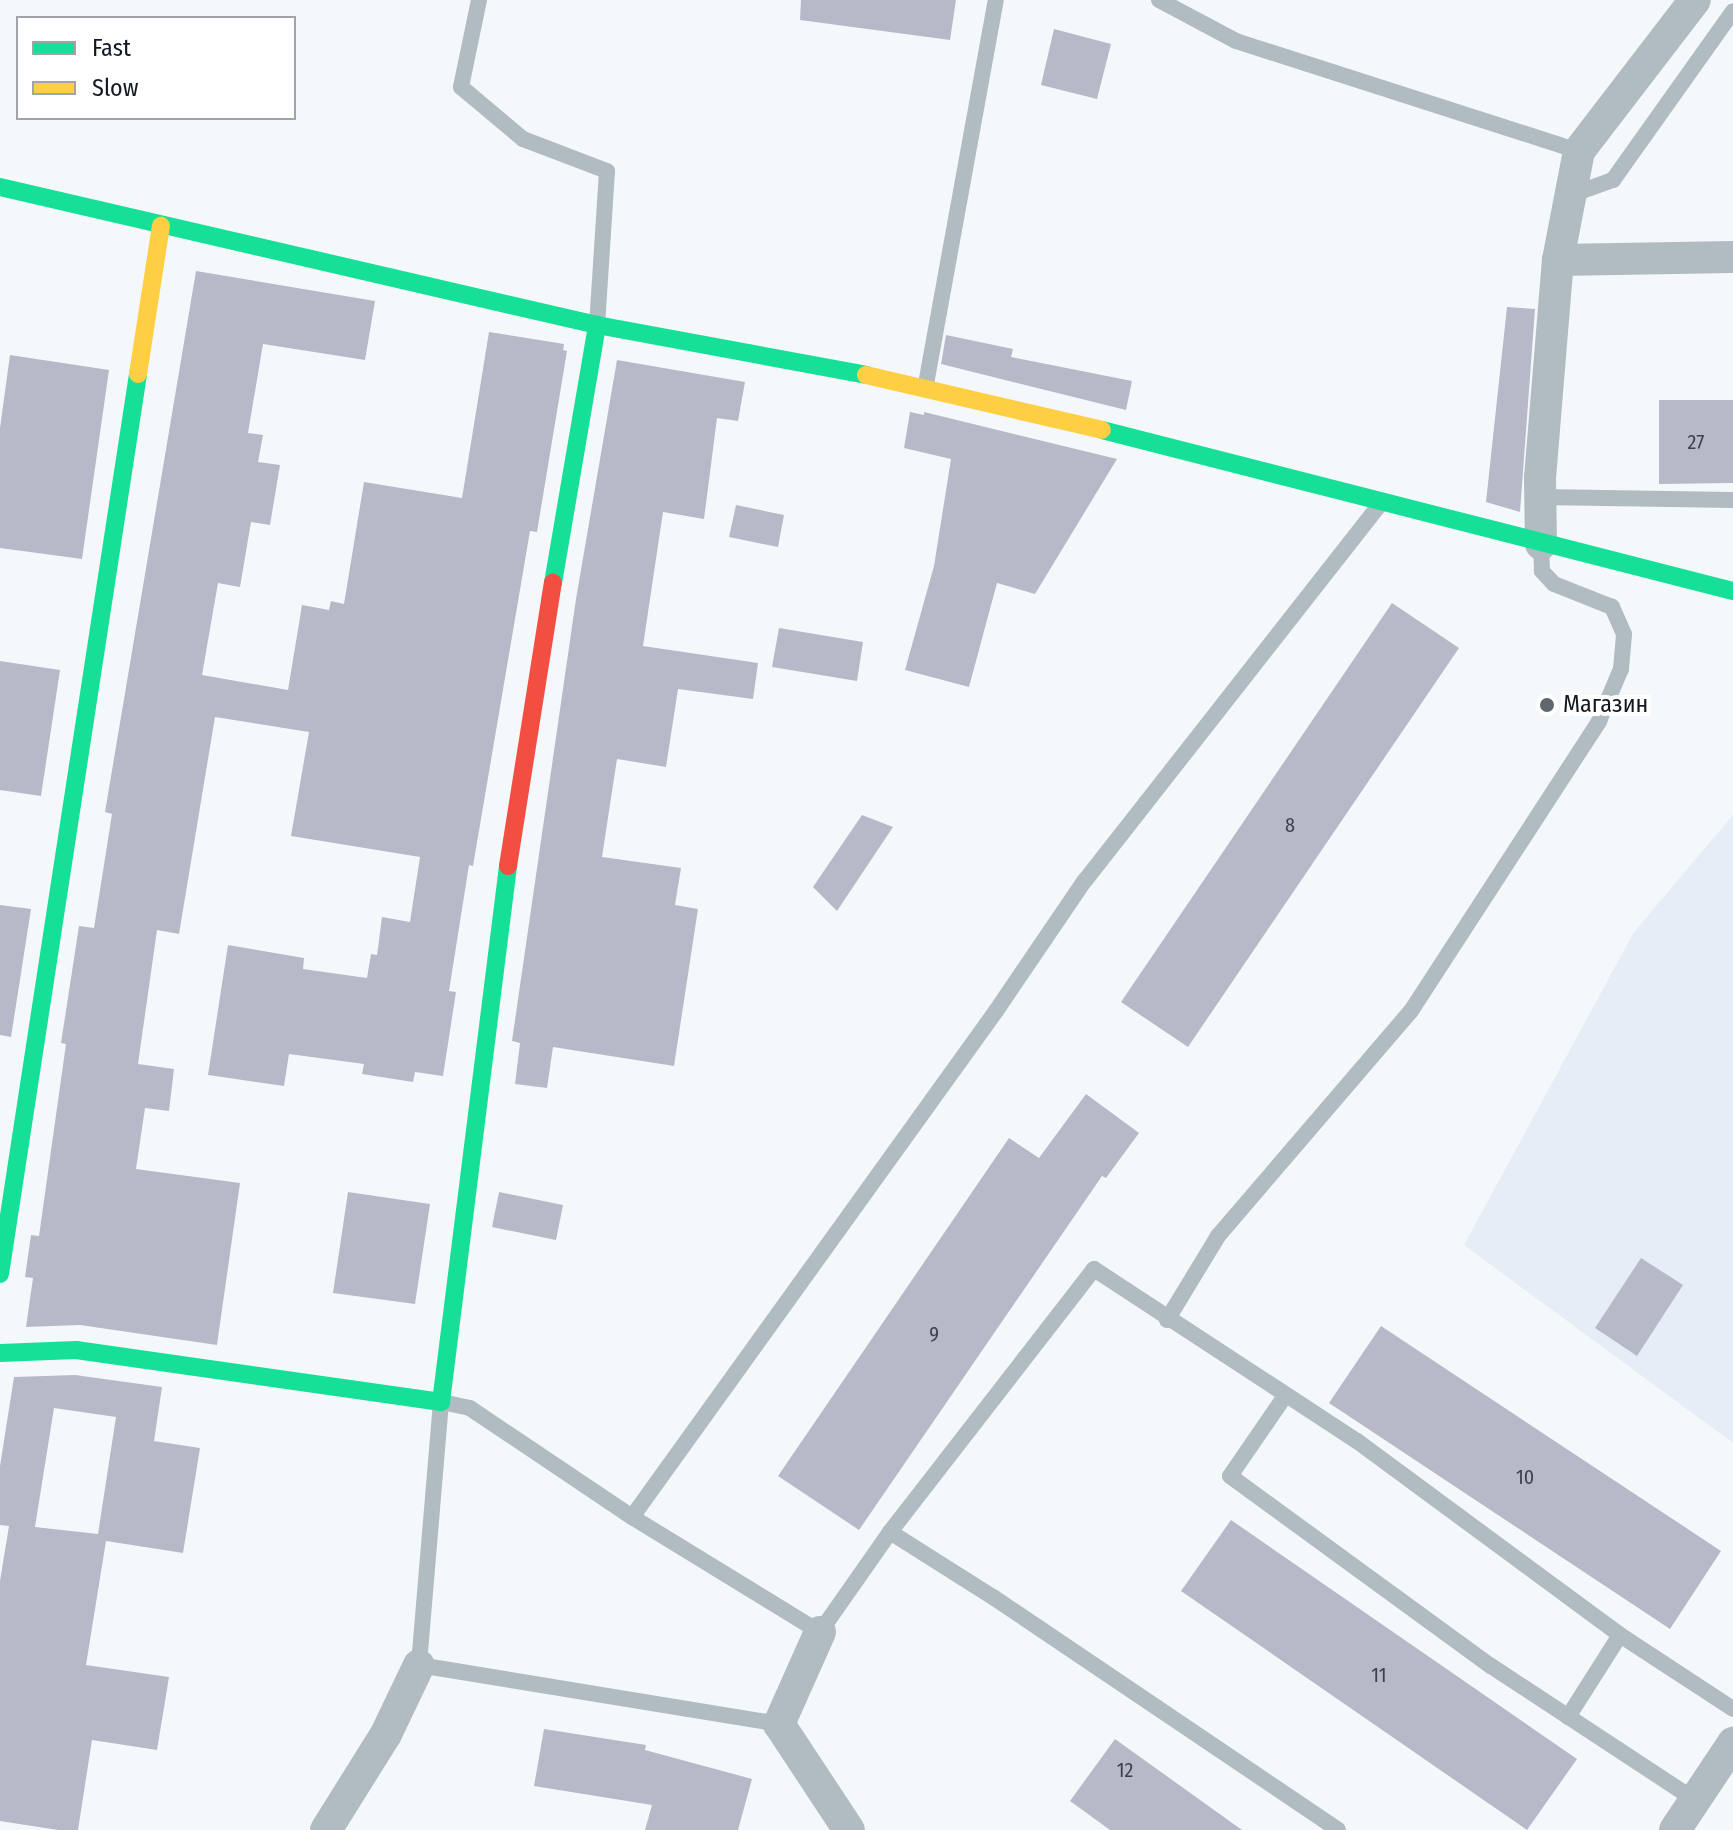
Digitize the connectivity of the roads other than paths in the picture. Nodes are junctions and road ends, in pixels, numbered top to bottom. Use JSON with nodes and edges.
{"nodes":[{"id":1,"x":479,"y":0,"type":"edge"},
{"id":2,"x":996,"y":0,"type":"edge"},
{"id":3,"x":1159,"y":0,"type":"edge"},
{"id":4,"x":1695,"y":0,"type":"edge"},
{"id":5,"x":1733,"y":11,"type":"edge"},
{"id":6,"x":1579,"y":151,"type":"junction"},
{"id":7,"x":0,"y":187,"type":"edge"},
{"id":8,"x":1571,"y":195,"type":"junction"},
{"id":9,"x":161,"y":226,"type":"junction"},
{"id":10,"x":1733,"y":257,"type":"edge"},
{"id":11,"x":1558,"y":260,"type":"junction"},
{"id":12,"x":597,"y":325,"type":"junction"},
{"id":13,"x":925,"y":386,"type":"junction"},
{"id":14,"x":1540,"y":497,"type":"junction"},
{"id":15,"x":1384,"y":499,"type":"junction"},
{"id":16,"x":1733,"y":500,"type":"edge"},
{"id":17,"x":1541,"y":544,"type":"junction"},
{"id":18,"x":1733,"y":591,"type":"edge"},
{"id":19,"x":0,"y":1274,"type":"edge"},
{"id":20,"x":1167,"y":1320,"type":"junction"},
{"id":21,"x":0,"y":1353,"type":"edge"},
{"id":22,"x":1285,"y":1396,"type":"junction"},
{"id":23,"x":441,"y":1402,"type":"junction"},
{"id":24,"x":632,"y":1517,"type":"junction"},
{"id":25,"x":890,"y":1532,"type":"junction"},
{"id":26,"x":820,"y":1632,"type":"junction"},
{"id":27,"x":1620,"y":1635,"type":"junction"},
{"id":28,"x":419,"y":1665,"type":"junction"},
{"id":29,"x":1733,"y":1709,"type":"edge"},
{"id":30,"x":1568,"y":1717,"type":"junction"},
{"id":31,"x":779,"y":1724,"type":"junction"},
{"id":32,"x":1733,"y":1743,"type":"edge"},
{"id":33,"x":1695,"y":1800,"type":"junction"},
{"id":34,"x":326,"y":1830,"type":"edge"},
{"id":35,"x":849,"y":1830,"type":"edge"},
{"id":36,"x":1338,"y":1830,"type":"edge"},
{"id":37,"x":1675,"y":1830,"type":"edge"}],
"edges":[{"from":1,"to":12,"type":"lane"},
{"from":2,"to":13,"type":"lane"},
{"from":3,"to":6,"type":"lane"},
{"from":4,"to":6,"type":"street"},
{"from":5,"to":8,"type":"lane"},
{"from":6,"to":8,"type":"street"},
{"from":7,"to":9,"type":"street"},
{"from":8,"to":11,"type":"street"},
{"from":9,"to":12,"type":"street"},
{"from":9,"to":19,"type":"street"},
{"from":10,"to":11,"type":"street"},
{"from":11,"to":14,"type":"street"},
{"from":12,"to":13,"type":"street"},
{"from":12,"to":23,"type":"street"},
{"from":13,"to":15,"type":"street"},
{"from":14,"to":16,"type":"lane"},
{"from":14,"to":17,"type":"street"},
{"from":15,"to":17,"type":"street"},
{"from":15,"to":24,"type":"lane"},
{"from":17,"to":18,"type":"street"},
{"from":17,"to":20,"type":"lane"},
{"from":20,"to":22,"type":"lane"},
{"from":20,"to":25,"type":"lane"},
{"from":21,"to":23,"type":"street"},
{"from":22,"to":27,"type":"lane"},
{"from":22,"to":30,"type":"lane"},
{"from":23,"to":24,"type":"lane"},
{"from":23,"to":28,"type":"lane"},
{"from":24,"to":26,"type":"lane"},
{"from":25,"to":26,"type":"lane"},
{"from":25,"to":36,"type":"lane"},
{"from":26,"to":31,"type":"street"},
{"from":27,"to":29,"type":"lane"},
{"from":27,"to":30,"type":"lane"},
{"from":28,"to":31,"type":"lane"},
{"from":28,"to":34,"type":"street"},
{"from":30,"to":33,"type":"lane"},
{"from":31,"to":35,"type":"street"},
{"from":32,"to":33,"type":"street"},
{"from":33,"to":37,"type":"street"}]}
